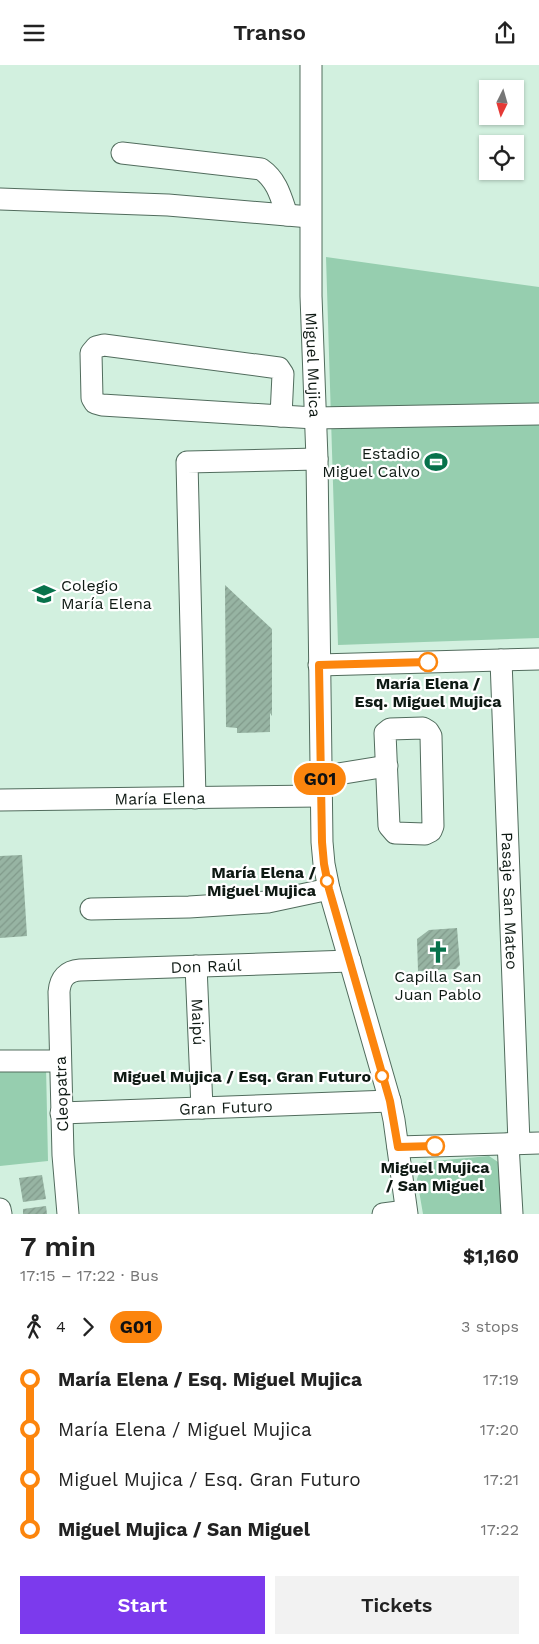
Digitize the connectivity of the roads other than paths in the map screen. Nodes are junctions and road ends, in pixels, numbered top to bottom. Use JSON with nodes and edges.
{"nodes":[{"id":1,"x":310,"y":65,"type":"edge"},
{"id":2,"x":122,"y":153,"type":"dead end"},
{"id":3,"x":0,"y":199,"type":"edge"},
{"id":4,"x":287,"y":215,"type":"junction"},
{"id":5,"x":310,"y":217,"type":"junction"},
{"id":6,"x":539,"y":414,"type":"edge"},
{"id":7,"x":281,"y":416,"type":"junction"},
{"id":8,"x":315,"y":418,"type":"junction"},
{"id":9,"x":317,"y":459,"type":"junction"},
{"id":10,"x":539,"y":659,"type":"edge"},
{"id":11,"x":501,"y":660,"type":"junction"},
{"id":12,"x":319,"y":665,"type":"junction"},
{"id":13,"x":387,"y":766,"type":"junction"},
{"id":14,"x":320,"y":787,"type":"junction"},
{"id":15,"x":195,"y":797,"type":"junction"},
{"id":16,"x":0,"y":800,"type":"edge"},
{"id":17,"x":329,"y":889,"type":"junction"},
{"id":18,"x":91,"y":909,"type":"dead end"},
{"id":19,"x":350,"y":961,"type":"junction"},
{"id":20,"x":196,"y":966,"type":"junction"},
{"id":21,"x":65,"y":976,"type":"joint"},
{"id":22,"x":0,"y":1061,"type":"edge"},
{"id":23,"x":60,"y":1061,"type":"junction"},
{"id":24,"x":390,"y":1101,"type":"junction"},
{"id":25,"x":202,"y":1108,"type":"junction"},
{"id":26,"x":61,"y":1113,"type":"junction"},
{"id":27,"x":522,"y":1143,"type":"edge"},
{"id":28,"x":398,"y":1147,"type":"junction"},
{"id":29,"x":0,"y":1209,"type":"edge"},
{"id":30,"x":406,"y":1212,"type":"edge"},
{"id":31,"x":1,"y":1214,"type":"edge"},
{"id":32,"x":68,"y":1214,"type":"edge"},
{"id":33,"x":383,"y":1214,"type":"edge"},
{"id":34,"x":512,"y":1214,"type":"edge"}],
"edges":[{"from":1,"to":5,"type":"street","name":"Miguel Mujica"},
{"from":2,"to":4,"type":"street"},
{"from":3,"to":4,"type":"street"},
{"from":4,"to":5,"type":"street"},
{"from":5,"to":8,"type":"street","name":"Miguel Mujica"},
{"from":6,"to":8,"type":"street"},
{"from":7,"to":7,"type":"street"},
{"from":7,"to":8,"type":"street"},
{"from":8,"to":9,"type":"street","name":"Miguel Mujica"},
{"from":9,"to":12,"type":"street","name":"Miguel Mujica"},
{"from":9,"to":15,"type":"street"},
{"from":10,"to":11,"type":"street"},
{"from":11,"to":12,"type":"street"},
{"from":11,"to":27,"type":"street","name":"Pasaje San Mateo"},
{"from":12,"to":14,"type":"street","name":"Miguel Mujica"},
{"from":13,"to":13,"type":"street"},
{"from":13,"to":14,"type":"street","name":"María Elena"},
{"from":14,"to":15,"type":"street","name":"María Elena"},
{"from":14,"to":17,"type":"street","name":"Miguel Mujica"},
{"from":15,"to":16,"type":"street","name":"María Elena"},
{"from":17,"to":18,"type":"street"},
{"from":17,"to":19,"type":"street","name":"Miguel Mujica"},
{"from":19,"to":20,"type":"street","name":"Don Raúl"},
{"from":19,"to":24,"type":"street","name":"Miguel Mujica"},
{"from":20,"to":21,"type":"street","name":"Don Raúl"},
{"from":20,"to":25,"type":"street","name":"Maipú"},
{"from":21,"to":23,"type":"street","name":"Cleopatra"},
{"from":22,"to":23,"type":"street"},
{"from":23,"to":26,"type":"street","name":"Cleopatra"},
{"from":24,"to":25,"type":"street","name":"Gran Futuro"},
{"from":24,"to":28,"type":"street","name":"Miguel Mujica"},
{"from":25,"to":26,"type":"street","name":"Gran Futuro"},
{"from":26,"to":32,"type":"street","name":"Cleopatra"},
{"from":27,"to":28,"type":"street"},
{"from":27,"to":34,"type":"street","name":"Pasaje San Mateo"},
{"from":28,"to":30,"type":"street","name":"Miguel Mujica"},
{"from":29,"to":31,"type":"street"},
{"from":30,"to":33,"type":"street"}]}
